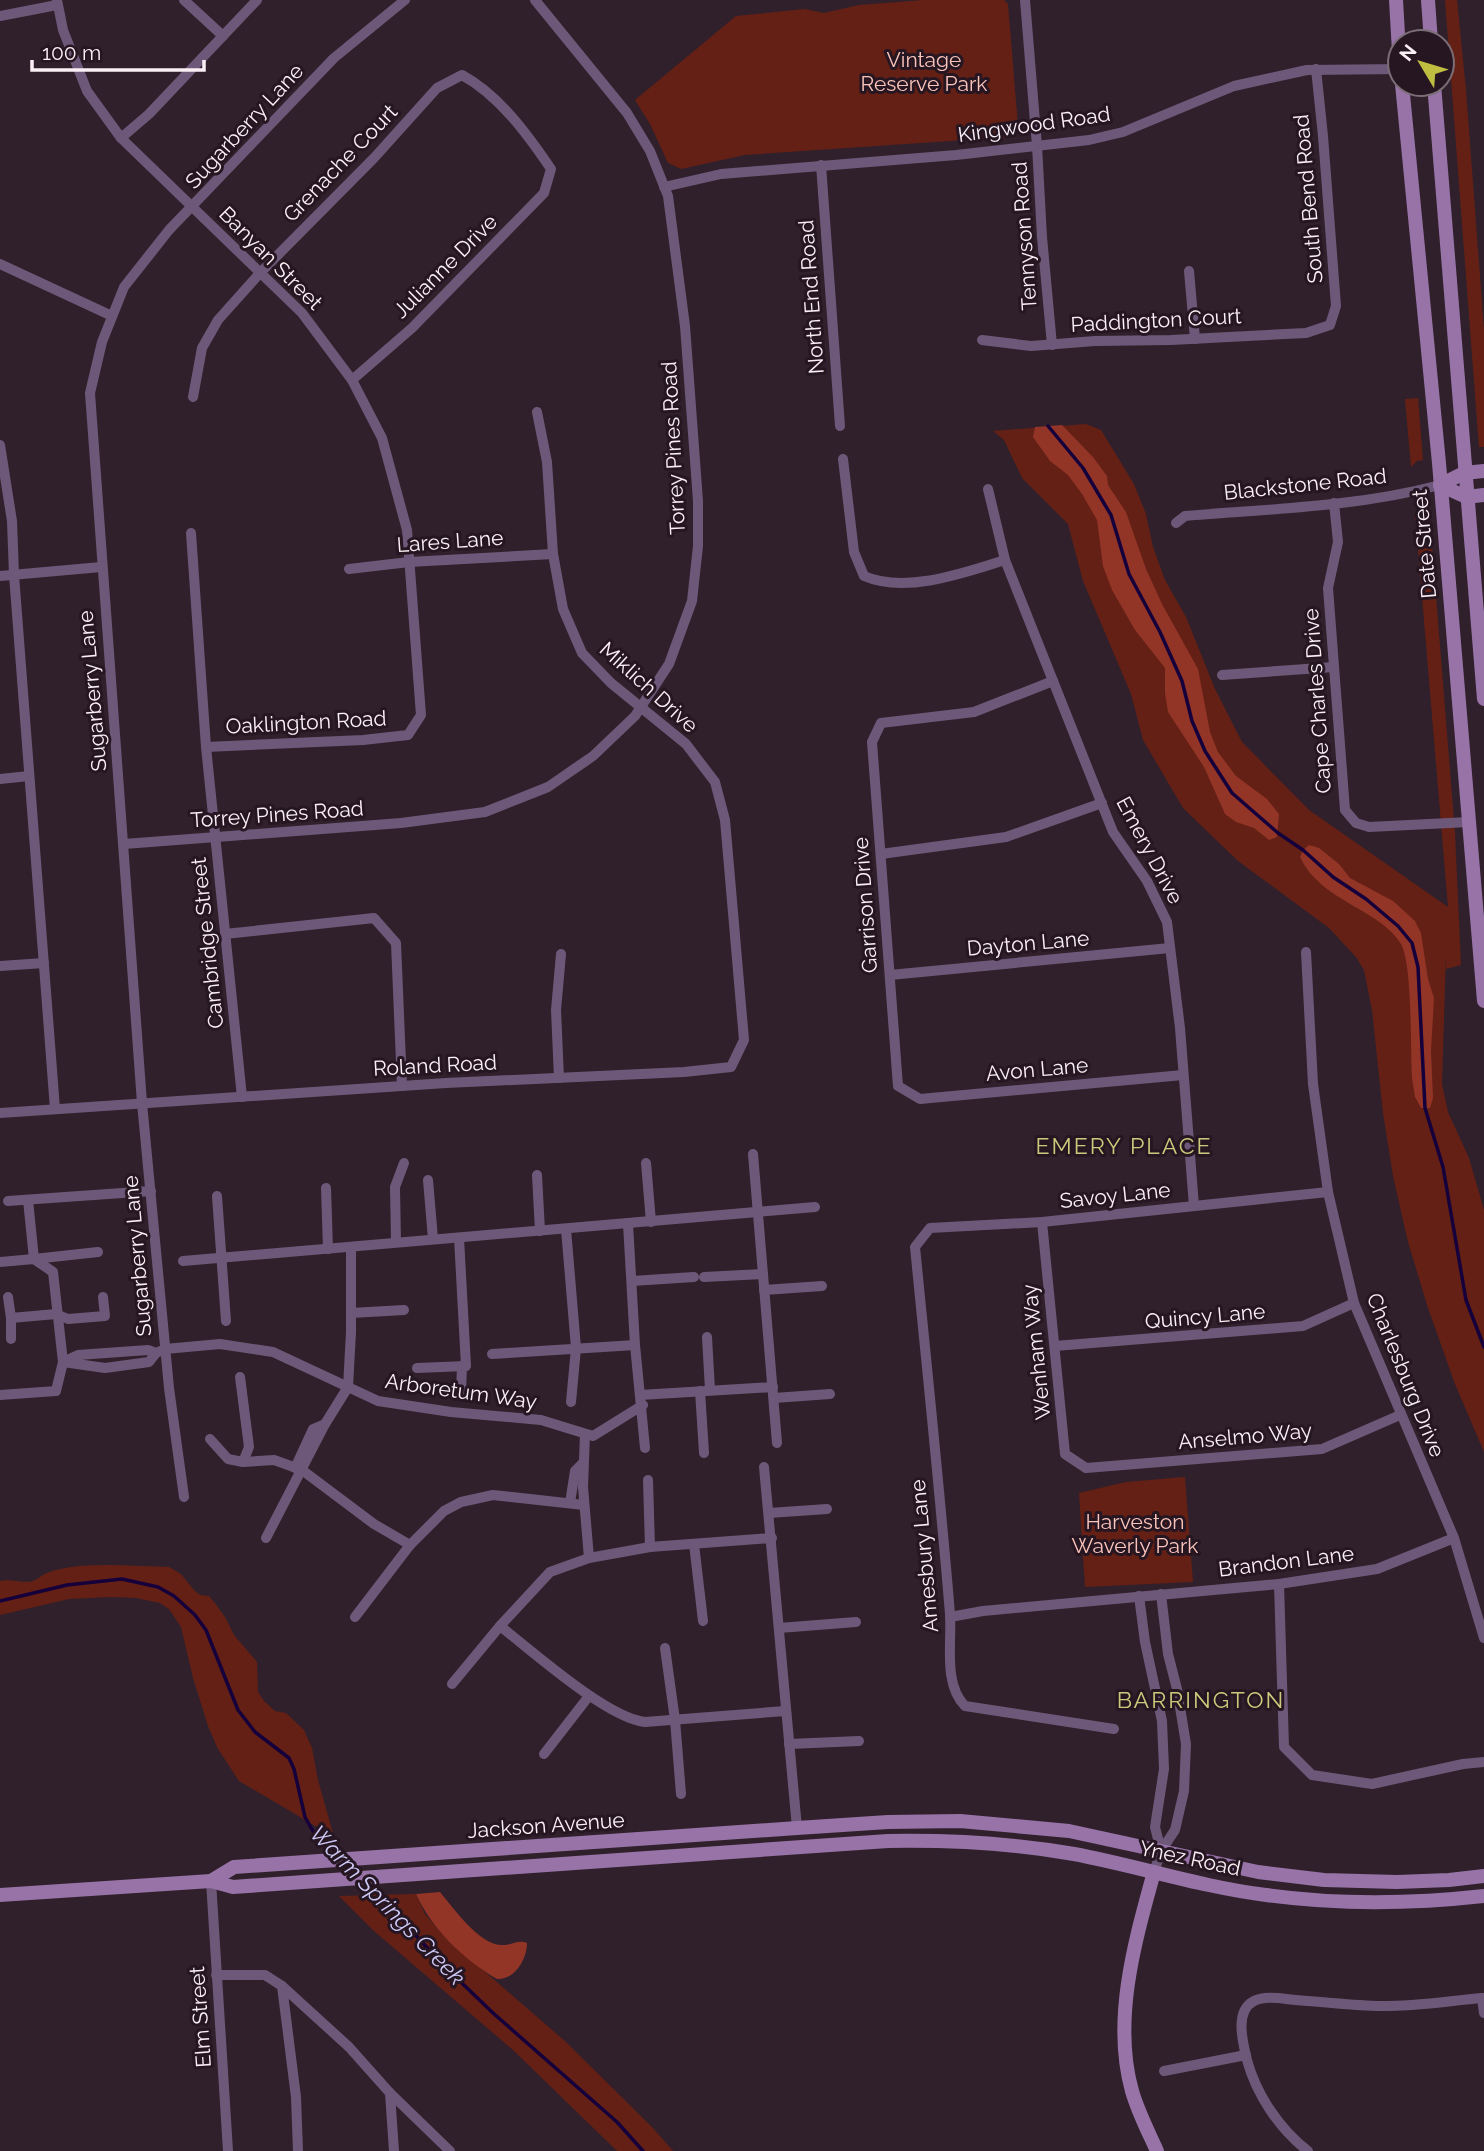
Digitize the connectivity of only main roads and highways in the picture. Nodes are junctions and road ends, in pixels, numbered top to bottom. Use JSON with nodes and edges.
{"nodes":[{"id":1,"x":1396,"y":0,"type":"edge"},
{"id":2,"x":1428,"y":0,"type":"edge"},
{"id":3,"x":1398,"y":28,"type":"edge"},
{"id":4,"x":1430,"y":28,"type":"edge"},
{"id":5,"x":1403,"y":98,"type":"edge"},
{"id":6,"x":1435,"y":98,"type":"edge"},
{"id":7,"x":1484,"y":471,"type":"edge"},
{"id":8,"x":1464,"y":473,"type":"junction"},
{"id":9,"x":1440,"y":485,"type":"junction"},
{"id":10,"x":1484,"y":495,"type":"edge"},
{"id":11,"x":1466,"y":497,"type":"junction"},
{"id":12,"x":1484,"y":699,"type":"edge"},
{"id":13,"x":1484,"y":1001,"type":"edge"},
{"id":14,"x":888,"y":1822,"type":"joint"},
{"id":15,"x":694,"y":1835,"type":"junction"},
{"id":16,"x":888,"y":1841,"type":"joint"},
{"id":17,"x":696,"y":1854,"type":"junction"},
{"id":18,"x":1154,"y":1872,"type":"junction"},
{"id":19,"x":1484,"y":1876,"type":"edge"},
{"id":20,"x":211,"y":1881,"type":"junction"},
{"id":21,"x":0,"y":1895,"type":"edge"},
{"id":22,"x":1484,"y":1896,"type":"edge"},
{"id":23,"x":1157,"y":2151,"type":"edge"}],
"edges":[{"from":1,"to":3,"type":"main road"},
{"from":2,"to":4,"type":"main road"},
{"from":5,"to":9,"type":"main road","name":"Date Street"},
{"from":6,"to":8,"type":"main road"},
{"from":7,"to":8,"type":"main road"},
{"from":8,"to":9,"type":"main road"},
{"from":8,"to":11,"type":"main road"},
{"from":9,"to":11,"type":"main road"},
{"from":9,"to":13,"type":"main road","name":"Date Street"},
{"from":10,"to":11,"type":"main road"},
{"from":11,"to":12,"type":"main road"},
{"from":14,"to":15,"type":"main road","name":"Jackson Avenue"},
{"from":14,"to":19,"type":"main road","name":"Ynez Road"},
{"from":15,"to":17,"type":"main road"},
{"from":15,"to":20,"type":"main road","name":"Jackson Avenue"},
{"from":16,"to":17,"type":"main road","name":"Jackson Avenue"},
{"from":16,"to":18,"type":"main road","name":"Ynez Road"},
{"from":17,"to":20,"type":"main road","name":"Jackson Avenue"},
{"from":18,"to":22,"type":"main road","name":"Ynez Road"},
{"from":18,"to":23,"type":"main road"},
{"from":20,"to":21,"type":"main road","name":"Jackson Avenue"}]}
